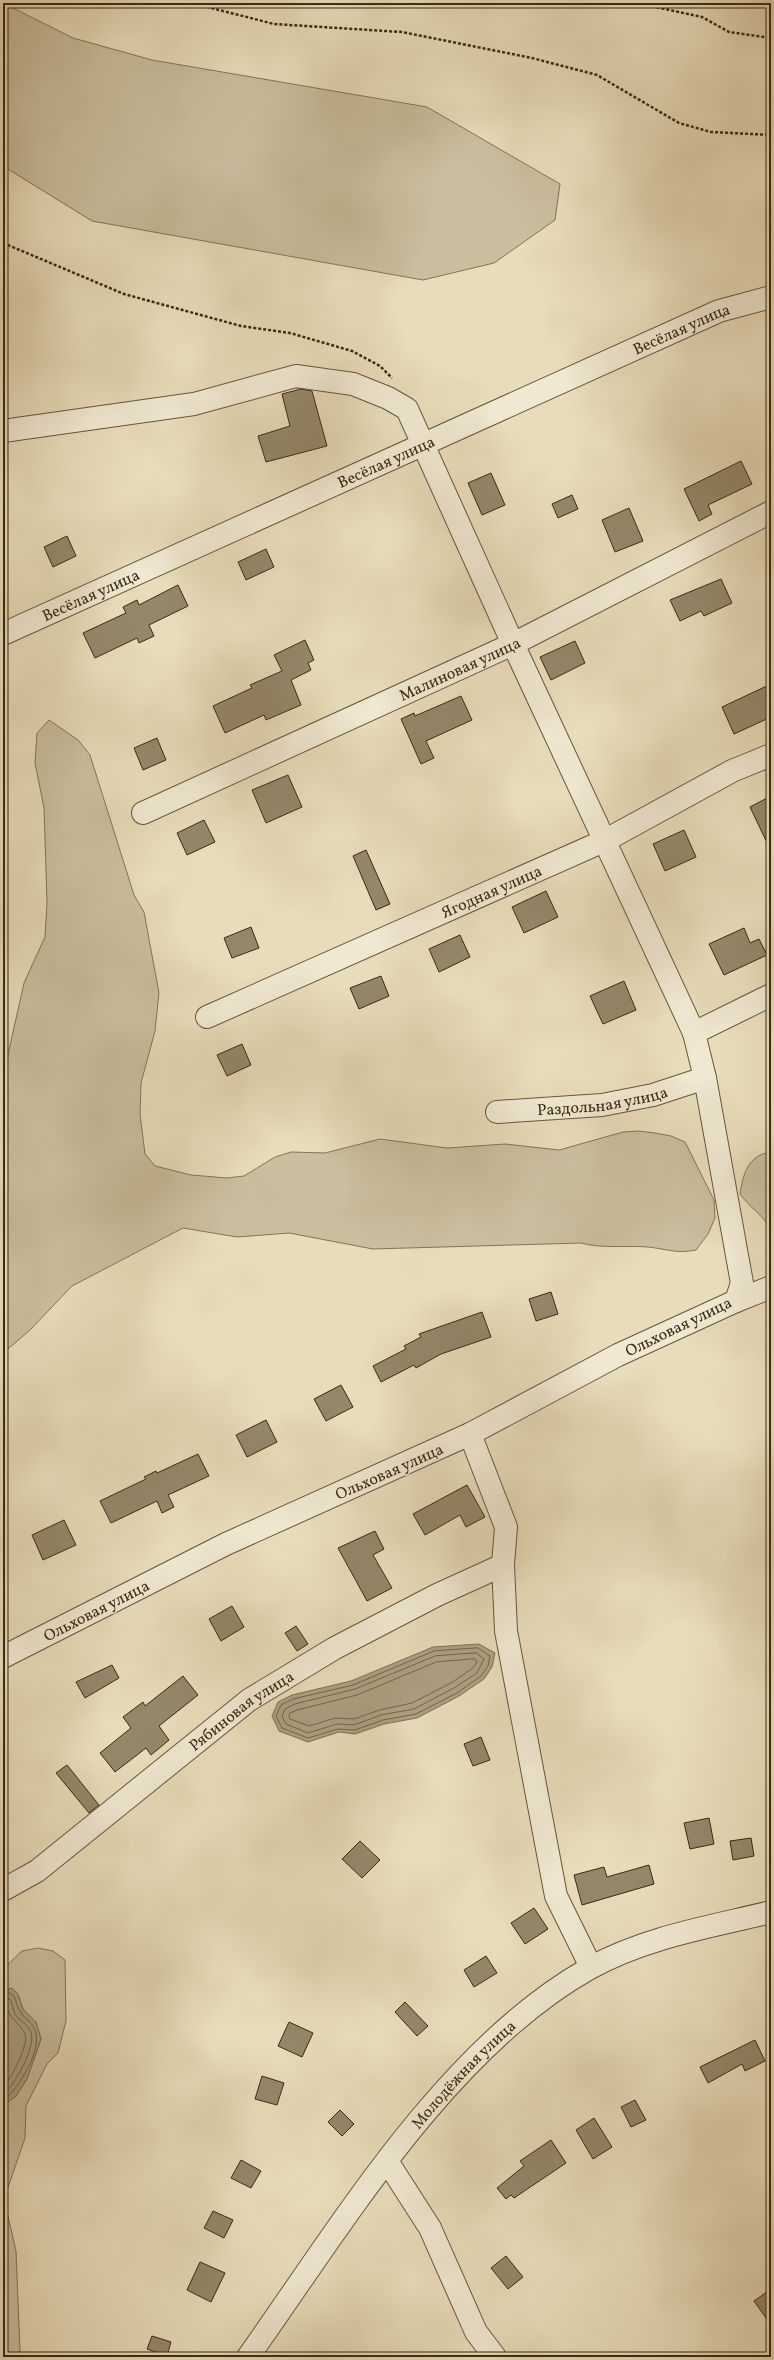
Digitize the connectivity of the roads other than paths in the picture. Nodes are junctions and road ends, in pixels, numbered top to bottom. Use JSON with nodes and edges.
{"nodes":[{"id":1,"x":771,"y":297,"type":"edge"},
{"id":2,"x":3,"y":431,"type":"edge"},
{"id":3,"x":424,"y":444,"type":"junction"},
{"id":4,"x":771,"y":512,"type":"edge"},
{"id":5,"x":3,"y":634,"type":"edge"},
{"id":6,"x":513,"y":644,"type":"junction"},
{"id":7,"x":771,"y":754,"type":"edge"},
{"id":8,"x":143,"y":813,"type":"dead end"},
{"id":9,"x":606,"y":840,"type":"junction"},
{"id":10,"x":771,"y":995,"type":"edge"},
{"id":11,"x":207,"y":1017,"type":"dead end"},
{"id":12,"x":694,"y":1033,"type":"junction"},
{"id":13,"x":705,"y":1078,"type":"junction"},
{"id":14,"x":497,"y":1112,"type":"dead end"},
{"id":15,"x":771,"y":1287,"type":"edge"},
{"id":16,"x":736,"y":1301,"type":"junction"},
{"id":17,"x":470,"y":1434,"type":"junction"},
{"id":18,"x":503,"y":1565,"type":"junction"},
{"id":19,"x":3,"y":1657,"type":"edge"},
{"id":20,"x":3,"y":1890,"type":"edge"},
{"id":21,"x":771,"y":1912,"type":"edge"},
{"id":22,"x":591,"y":1967,"type":"junction"},
{"id":23,"x":386,"y":2161,"type":"junction"},
{"id":24,"x":248,"y":2357,"type":"edge"},
{"id":25,"x":495,"y":2357,"type":"edge"}],
"edges":[{"from":1,"to":3,"type":"street","name":"Весёлая улица"},
{"from":2,"to":3,"type":"street","name":"Ольховая улица"},
{"from":3,"to":5,"type":"street","name":"Весёлая улица"},
{"from":3,"to":6,"type":"street","name":"Ольховая улица"},
{"from":4,"to":6,"type":"street","name":"Малиновая улица"},
{"from":6,"to":8,"type":"street","name":"Малиновая улица"},
{"from":6,"to":9,"type":"street","name":"Ольховая улица"},
{"from":7,"to":9,"type":"street","name":"Ягодная улица"},
{"from":9,"to":11,"type":"street","name":"Ягодная улица"},
{"from":9,"to":12,"type":"street","name":"Ольховая улица"},
{"from":10,"to":12,"type":"street"},
{"from":12,"to":13,"type":"street","name":"Ольховая улица"},
{"from":13,"to":14,"type":"street","name":"Раздольная улица"},
{"from":13,"to":16,"type":"street","name":"Ольховая улица"},
{"from":15,"to":16,"type":"street"},
{"from":16,"to":17,"type":"street","name":"Ольховая улица"},
{"from":17,"to":18,"type":"street"},
{"from":17,"to":19,"type":"street","name":"Ольховая улица"},
{"from":18,"to":20,"type":"street","name":"Рябиновая улица"},
{"from":18,"to":22,"type":"street"},
{"from":21,"to":22,"type":"street","name":"Молодёжная улица"},
{"from":22,"to":23,"type":"street","name":"Молодёжная улица"},
{"from":23,"to":24,"type":"street","name":"Молодёжная улица"},
{"from":23,"to":25,"type":"street"}]}
